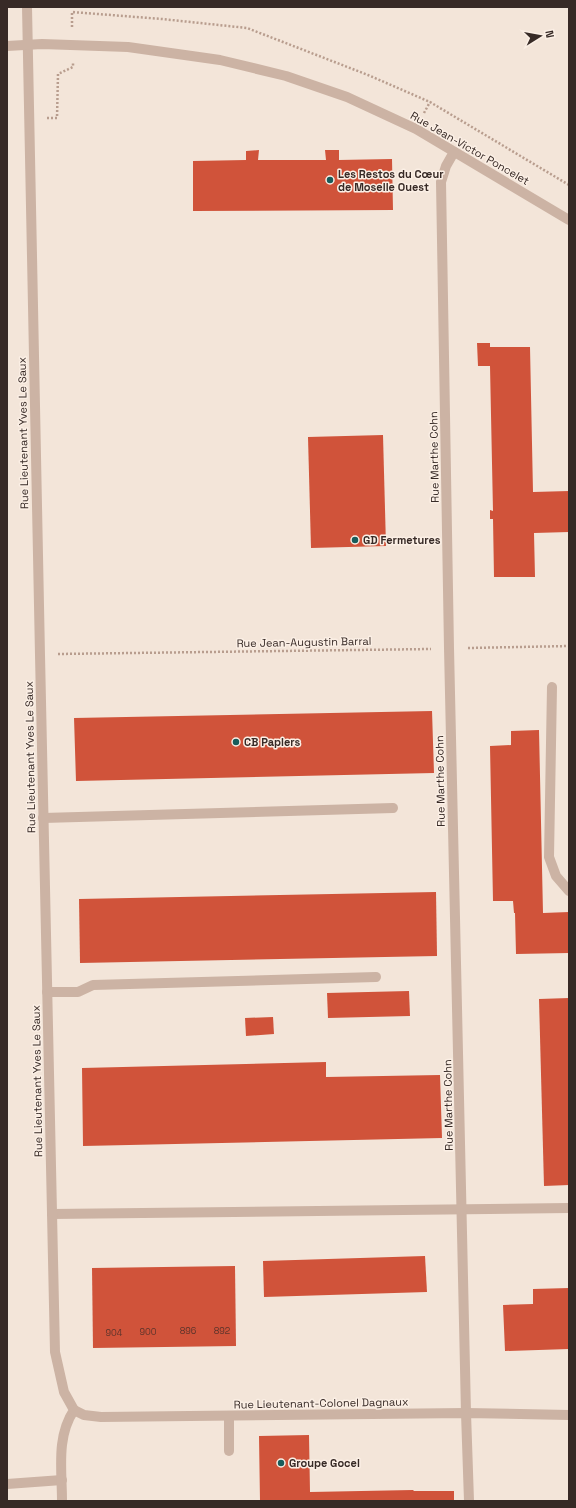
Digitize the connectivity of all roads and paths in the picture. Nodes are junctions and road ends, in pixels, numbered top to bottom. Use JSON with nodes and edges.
{"nodes":[{"id":1,"x":27,"y":7,"type":"edge"},
{"id":2,"x":28,"y":44,"type":"junction"},
{"id":3,"x":72,"y":44,"type":"junction"},
{"id":4,"x":7,"y":46,"type":"edge"},
{"id":5,"x":29,"y":118,"type":"junction"},
{"id":6,"x":454,"y":152,"type":"junction"},
{"id":7,"x":569,"y":220,"type":"edge"},
{"id":8,"x":569,"y":646,"type":"edge"},
{"id":9,"x":449,"y":648,"type":"junction"},
{"id":10,"x":40,"y":655,"type":"junction"},
{"id":11,"x":552,"y":687,"type":"dead end"},
{"id":12,"x":393,"y":808,"type":"dead end"},
{"id":13,"x":43,"y":818,"type":"junction"},
{"id":14,"x":569,"y":891,"type":"edge"},
{"id":15,"x":376,"y":977,"type":"dead end"},
{"id":16,"x":47,"y":992,"type":"junction"},
{"id":17,"x":569,"y":1208,"type":"edge"},
{"id":18,"x":462,"y":1210,"type":"junction"},
{"id":19,"x":52,"y":1214,"type":"junction"},
{"id":20,"x":74,"y":1410,"type":"junction"},
{"id":21,"x":466,"y":1413,"type":"junction"},
{"id":22,"x":569,"y":1414,"type":"edge"},
{"id":23,"x":229,"y":1416,"type":"junction"},
{"id":24,"x":229,"y":1451,"type":"dead end"},
{"id":25,"x":62,"y":1480,"type":"junction"},
{"id":26,"x":7,"y":1484,"type":"edge"},
{"id":27,"x":62,"y":1501,"type":"edge"},
{"id":28,"x":469,"y":1501,"type":"edge"}],
"edges":[{"from":1,"to":2,"type":"street","name":"Rue Lieutenant Yves Le Saux"},
{"from":2,"to":3,"type":"street","name":"Rue Jean-Victor Poncelet"},
{"from":2,"to":4,"type":"street","name":"Rue Jean-Victor Poncelet"},
{"from":2,"to":5,"type":"street","name":"Rue Lieutenant Yves Le Saux"},
{"from":3,"to":5,"type":"path"},
{"from":3,"to":6,"type":"street","name":"Rue Jean-Victor Poncelet"},
{"from":5,"to":10,"type":"street","name":"Rue Lieutenant Yves Le Saux"},
{"from":6,"to":7,"type":"street","name":"Rue Jean-Victor Poncelet"},
{"from":6,"to":9,"type":"street","name":"Rue Marthe Cohn"},
{"from":8,"to":9,"type":"path","name":"Rue Jean-Augustin Barral"},
{"from":9,"to":10,"type":"path","name":"Rue Jean-Augustin Barral"},
{"from":9,"to":18,"type":"street","name":"Rue Marthe Cohn"},
{"from":10,"to":13,"type":"street","name":"Rue Lieutenant Yves Le Saux"},
{"from":11,"to":14,"type":"street"},
{"from":12,"to":13,"type":"street"},
{"from":13,"to":16,"type":"street","name":"Rue Lieutenant Yves Le Saux"},
{"from":15,"to":16,"type":"street"},
{"from":16,"to":19,"type":"street","name":"Rue Lieutenant Yves Le Saux"},
{"from":17,"to":18,"type":"street"},
{"from":18,"to":19,"type":"street"},
{"from":18,"to":21,"type":"street","name":"Rue Marthe Cohn"},
{"from":19,"to":20,"type":"street","name":"Rue Lieutenant Yves Le Saux"},
{"from":20,"to":23,"type":"street","name":"Rue Lieutenant-Colonel Dagnaux"},
{"from":20,"to":25,"type":"street"},
{"from":21,"to":22,"type":"street","name":"Rue Lieutenant-Colonel Dagnaux"},
{"from":21,"to":23,"type":"street","name":"Rue Lieutenant-Colonel Dagnaux"},
{"from":21,"to":28,"type":"street","name":"Rue Marthe Cohn"},
{"from":23,"to":24,"type":"street"},
{"from":25,"to":26,"type":"street"},
{"from":25,"to":27,"type":"street"}]}
